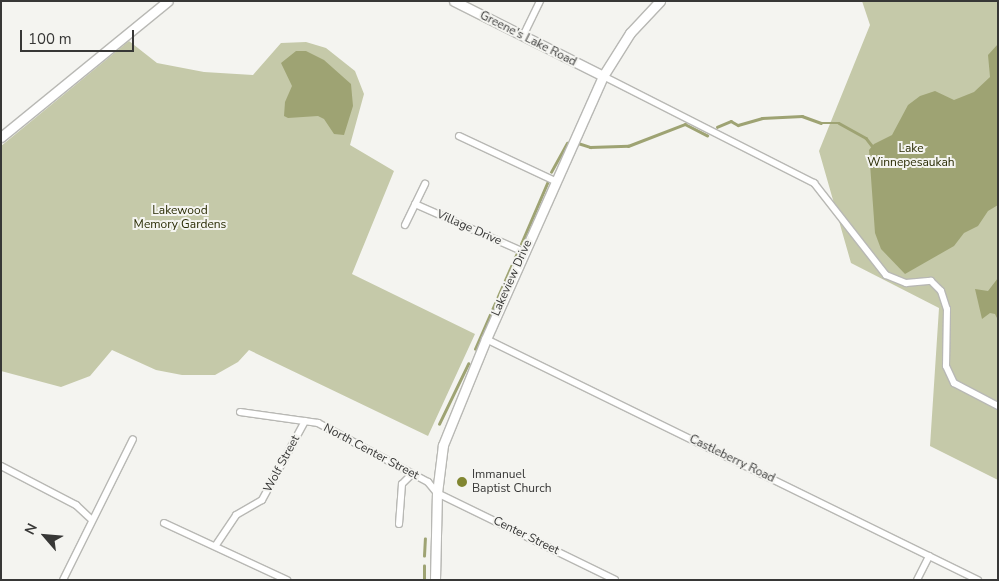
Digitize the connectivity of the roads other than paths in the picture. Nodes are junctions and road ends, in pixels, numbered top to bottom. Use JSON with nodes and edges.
{"nodes":[{"id":1,"x":168,"y":1,"type":"edge"},
{"id":2,"x":454,"y":1,"type":"edge"},
{"id":3,"x":540,"y":1,"type":"edge"},
{"id":4,"x":660,"y":1,"type":"edge"},
{"id":5,"x":523,"y":36,"type":"junction"},
{"id":6,"x":603,"y":76,"type":"junction"},
{"id":7,"x":459,"y":136,"type":"dead end"},
{"id":8,"x":1,"y":137,"type":"edge"},
{"id":9,"x":555,"y":181,"type":"junction"},
{"id":10,"x":425,"y":184,"type":"dead end"},
{"id":11,"x":415,"y":204,"type":"junction"},
{"id":12,"x":404,"y":225,"type":"dead end"},
{"id":13,"x":524,"y":252,"type":"junction"},
{"id":14,"x":486,"y":338,"type":"junction"},
{"id":15,"x":998,"y":406,"type":"edge"},
{"id":16,"x":240,"y":412,"type":"dead end"},
{"id":17,"x":304,"y":422,"type":"junction"},
{"id":18,"x":134,"y":439,"type":"dead end"},
{"id":19,"x":1,"y":466,"type":"edge"},
{"id":20,"x":412,"y":474,"type":"junction"},
{"id":21,"x":437,"y":493,"type":"junction"},
{"id":22,"x":91,"y":519,"type":"junction"},
{"id":23,"x":164,"y":524,"type":"dead end"},
{"id":24,"x":399,"y":524,"type":"dead end"},
{"id":25,"x":216,"y":545,"type":"junction"},
{"id":26,"x":929,"y":556,"type":"junction"},
{"id":27,"x":63,"y":580,"type":"edge"},
{"id":28,"x":287,"y":580,"type":"edge"},
{"id":29,"x":434,"y":580,"type":"edge"},
{"id":30,"x":615,"y":580,"type":"edge"},
{"id":31,"x":917,"y":580,"type":"edge"},
{"id":32,"x":978,"y":580,"type":"edge"}],
"edges":[{"from":1,"to":8,"type":"main road"},
{"from":2,"to":5,"type":"main road","name":"Greene's Lake Road"},
{"from":3,"to":5,"type":"street"},
{"from":4,"to":6,"type":"main road","name":"Lakeview Drive"},
{"from":5,"to":6,"type":"main road","name":"Greene's Lake Road"},
{"from":6,"to":9,"type":"main road","name":"Lakeview Drive"},
{"from":6,"to":15,"type":"street"},
{"from":7,"to":9,"type":"street"},
{"from":9,"to":13,"type":"main road","name":"Lakeview Drive"},
{"from":10,"to":11,"type":"street"},
{"from":11,"to":12,"type":"street"},
{"from":11,"to":13,"type":"street","name":"Village Drive"},
{"from":13,"to":14,"type":"main road","name":"Lakeview Drive"},
{"from":14,"to":21,"type":"main road","name":"Lakeview Drive"},
{"from":14,"to":26,"type":"street","name":"Castleberry Road"},
{"from":16,"to":17,"type":"street","name":"North Center Street"},
{"from":17,"to":20,"type":"street","name":"North Center Street"},
{"from":17,"to":25,"type":"street","name":"Wolf Street"},
{"from":18,"to":22,"type":"street"},
{"from":19,"to":22,"type":"street"},
{"from":20,"to":21,"type":"street","name":"North Center Street"},
{"from":20,"to":24,"type":"street"},
{"from":21,"to":29,"type":"main road","name":"Lakeview Drive"},
{"from":21,"to":30,"type":"street","name":"Center Street"},
{"from":22,"to":27,"type":"street"},
{"from":23,"to":25,"type":"street"},
{"from":25,"to":28,"type":"street"},
{"from":26,"to":31,"type":"street"},
{"from":26,"to":32,"type":"street","name":"Castleberry Road"}]}
